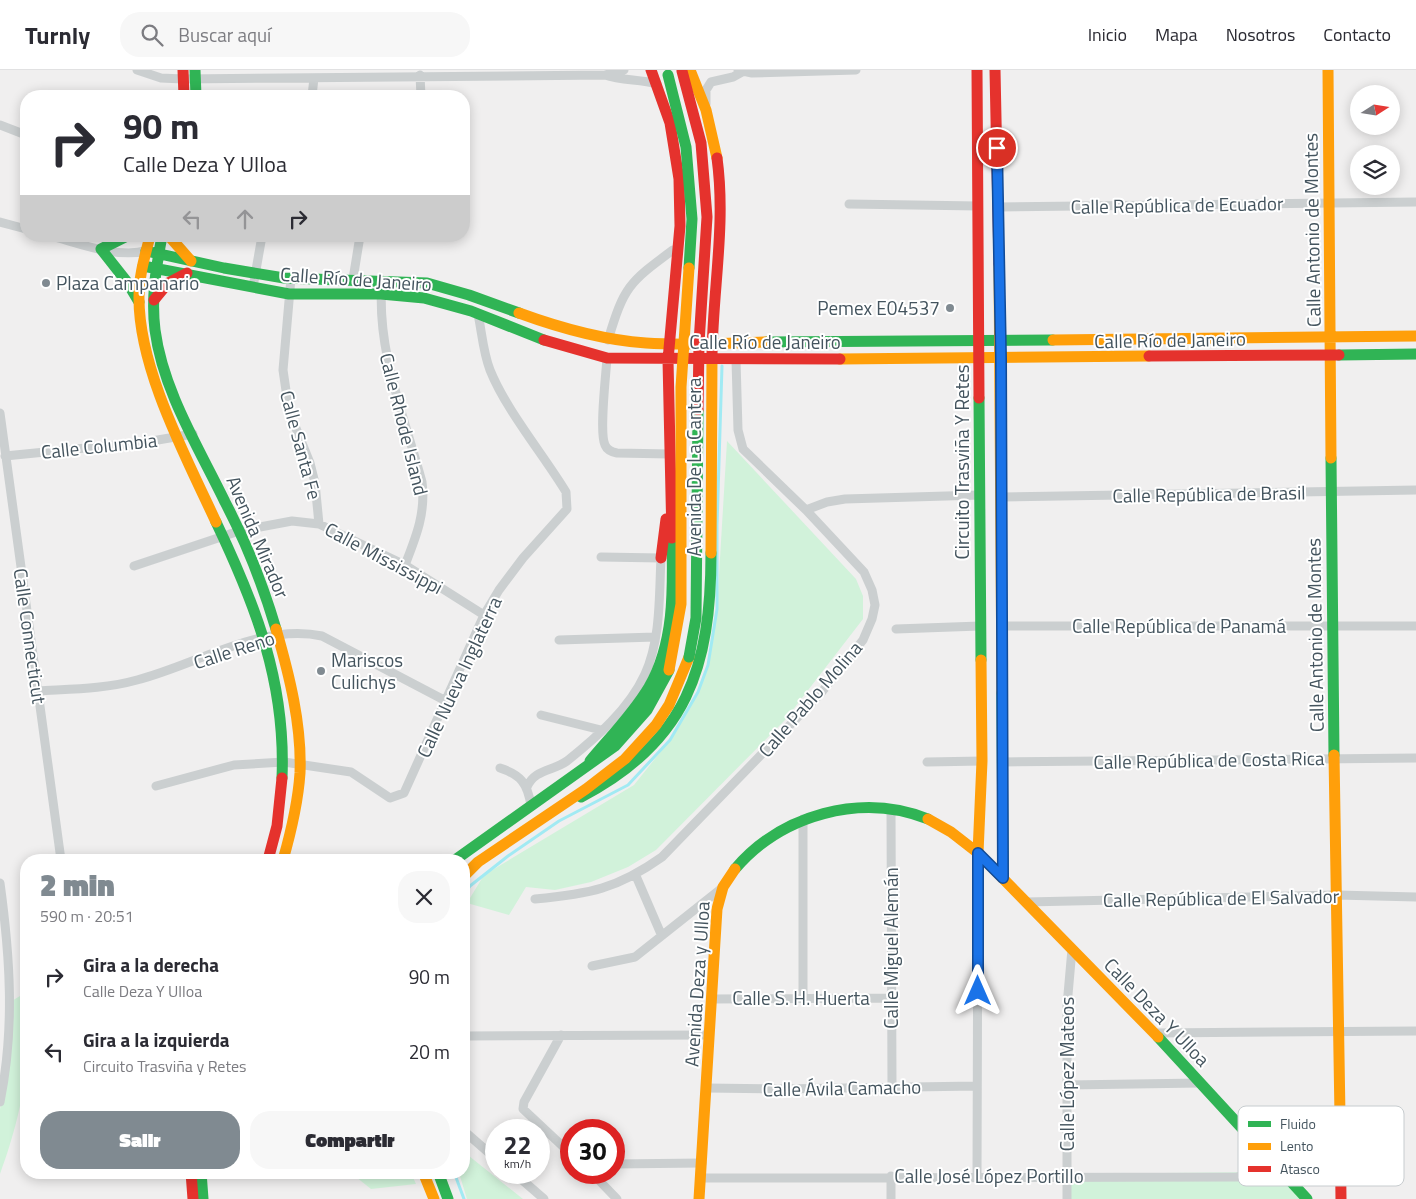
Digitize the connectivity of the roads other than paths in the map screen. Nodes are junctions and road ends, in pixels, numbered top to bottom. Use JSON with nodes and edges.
{"nodes":[{"id":1,"x":137,"y":70,"type":"edge"},
{"id":2,"x":624,"y":70,"type":"edge"},
{"id":3,"x":651,"y":70,"type":"edge"},
{"id":4,"x":684,"y":70,"type":"edge"},
{"id":5,"x":856,"y":70,"type":"edge"},
{"id":6,"x":977,"y":70,"type":"edge"},
{"id":7,"x":995,"y":70,"type":"edge"},
{"id":8,"x":1328,"y":70,"type":"edge"},
{"id":9,"x":736,"y":72,"type":"edge"},
{"id":10,"x":667,"y":73,"type":"edge"},
{"id":11,"x":196,"y":74,"type":"edge"},
{"id":12,"x":276,"y":74,"type":"edge"},
{"id":13,"x":183,"y":75,"type":"edge"},
{"id":14,"x":420,"y":75,"type":"junction"},
{"id":15,"x":605,"y":75,"type":"junction"},
{"id":16,"x":314,"y":78,"type":"junction"},
{"id":17,"x":657,"y":84,"type":"junction"},
{"id":18,"x":184,"y":90,"type":"edge"},
{"id":19,"x":196,"y":90,"type":"edge"},
{"id":20,"x":313,"y":90,"type":"edge"},
{"id":21,"x":421,"y":90,"type":"edge"},
{"id":22,"x":706,"y":106,"type":"junction"},
{"id":23,"x":0,"y":124,"type":"edge"},
{"id":24,"x":20,"y":132,"type":"edge"},
{"id":25,"x":1416,"y":202,"type":"edge"},
{"id":26,"x":1329,"y":203,"type":"junction"},
{"id":27,"x":849,"y":204,"type":"dead end"},
{"id":28,"x":978,"y":206,"type":"junction"},
{"id":29,"x":998,"y":207,"type":"junction"},
{"id":30,"x":0,"y":222,"type":"edge"},
{"id":31,"x":20,"y":227,"type":"edge"},
{"id":32,"x":74,"y":242,"type":"edge"},
{"id":33,"x":115,"y":242,"type":"edge"},
{"id":34,"x":148,"y":242,"type":"edge"},
{"id":35,"x":161,"y":242,"type":"edge"},
{"id":36,"x":174,"y":242,"type":"edge"},
{"id":37,"x":261,"y":242,"type":"edge"},
{"id":38,"x":359,"y":242,"type":"edge"},
{"id":39,"x":101,"y":249,"type":"junction"},
{"id":40,"x":672,"y":250,"type":"dead end"},
{"id":41,"x":146,"y":251,"type":"junction"},
{"id":42,"x":132,"y":254,"type":"junction"},
{"id":43,"x":159,"y":254,"type":"junction"},
{"id":44,"x":191,"y":261,"type":"junction"},
{"id":45,"x":143,"y":266,"type":"junction"},
{"id":46,"x":156,"y":269,"type":"junction"},
{"id":47,"x":188,"y":273,"type":"junction"},
{"id":48,"x":256,"y":273,"type":"junction"},
{"id":49,"x":718,"y":275,"type":"junction"},
{"id":50,"x":291,"y":278,"type":"junction"},
{"id":51,"x":353,"y":279,"type":"junction"},
{"id":52,"x":382,"y":280,"type":"junction"},
{"id":53,"x":676,"y":285,"type":"junction"},
{"id":54,"x":253,"y":287,"type":"junction"},
{"id":55,"x":289,"y":294,"type":"junction"},
{"id":56,"x":381,"y":294,"type":"junction"},
{"id":57,"x":139,"y":302,"type":"junction"},
{"id":58,"x":153,"y":304,"type":"junction"},
{"id":59,"x":478,"y":314,"type":"junction"},
{"id":60,"x":1416,"y":336,"type":"edge"},
{"id":61,"x":1331,"y":338,"type":"junction"},
{"id":62,"x":608,"y":340,"type":"junction"},
{"id":63,"x":979,"y":342,"type":"junction"},
{"id":64,"x":1001,"y":342,"type":"junction"},
{"id":65,"x":712,"y":343,"type":"junction"},
{"id":66,"x":669,"y":346,"type":"junction"},
{"id":67,"x":1416,"y":354,"type":"edge"},
{"id":68,"x":1331,"y":356,"type":"junction"},
{"id":69,"x":607,"y":358,"type":"junction"},
{"id":70,"x":979,"y":359,"type":"junction"},
{"id":71,"x":1001,"y":359,"type":"junction"},
{"id":72,"x":668,"y":360,"type":"junction"},
{"id":73,"x":712,"y":360,"type":"junction"},
{"id":74,"x":736,"y":360,"type":"junction"},
{"id":75,"x":0,"y":413,"type":"edge"},
{"id":76,"x":669,"y":416,"type":"junction"},
{"id":77,"x":712,"y":420,"type":"junction"},
{"id":78,"x":193,"y":434,"type":"junction"},
{"id":79,"x":178,"y":437,"type":"junction"},
{"id":80,"x":670,"y":454,"type":"junction"},
{"id":81,"x":5,"y":456,"type":"junction"},
{"id":82,"x":1416,"y":490,"type":"edge"},
{"id":83,"x":1331,"y":492,"type":"junction"},
{"id":84,"x":671,"y":495,"type":"junction"},
{"id":85,"x":980,"y":495,"type":"junction"},
{"id":86,"x":1002,"y":497,"type":"junction"},
{"id":87,"x":806,"y":510,"type":"junction"},
{"id":88,"x":319,"y":524,"type":"junction"},
{"id":89,"x":239,"y":531,"type":"junction"},
{"id":90,"x":222,"y":537,"type":"junction"},
{"id":91,"x":602,"y":557,"type":"dead end"},
{"id":92,"x":661,"y":558,"type":"junction"},
{"id":93,"x":134,"y":566,"type":"dead end"},
{"id":94,"x":405,"y":566,"type":"junction"},
{"id":95,"x":484,"y":614,"type":"junction"},
{"id":96,"x":980,"y":626,"type":"junction"},
{"id":97,"x":1002,"y":626,"type":"junction"},
{"id":98,"x":1416,"y":626,"type":"edge"},
{"id":99,"x":1333,"y":627,"type":"junction"},
{"id":100,"x":896,"y":629,"type":"dead end"},
{"id":101,"x":280,"y":634,"type":"junction"},
{"id":102,"x":263,"y":637,"type":"junction"},
{"id":103,"x":655,"y":637,"type":"junction"},
{"id":104,"x":559,"y":640,"type":"dead end"},
{"id":105,"x":38,"y":691,"type":"junction"},
{"id":106,"x":446,"y":701,"type":"junction"},
{"id":107,"x":541,"y":715,"type":"dead end"},
{"id":108,"x":601,"y":730,"type":"junction"},
{"id":109,"x":1334,"y":758,"type":"junction"},
{"id":110,"x":1416,"y":758,"type":"edge"},
{"id":111,"x":982,"y":761,"type":"junction"},
{"id":112,"x":284,"y":762,"type":"junction"},
{"id":113,"x":927,"y":762,"type":"dead end"},
{"id":114,"x":1002,"y":762,"type":"junction"},
{"id":115,"x":300,"y":763,"type":"junction"},
{"id":116,"x":500,"y":768,"type":"dead end"},
{"id":117,"x":582,"y":771,"type":"junction"},
{"id":118,"x":156,"y":786,"type":"dead end"},
{"id":119,"x":527,"y":787,"type":"junction"},
{"id":120,"x":564,"y":804,"type":"junction"},
{"id":121,"x":531,"y":805,"type":"junction"},
{"id":122,"x":890,"y":809,"type":"junction"},
{"id":123,"x":803,"y":819,"type":"junction"},
{"id":124,"x":978,"y":853,"type":"junction"},
{"id":125,"x":60,"y":854,"type":"edge"},
{"id":126,"x":269,"y":854,"type":"edge"},
{"id":127,"x":284,"y":854,"type":"edge"},
{"id":128,"x":462,"y":854,"type":"edge"},
{"id":129,"x":470,"y":870,"type":"edge"},
{"id":130,"x":636,"y":876,"type":"junction"},
{"id":131,"x":1003,"y":878,"type":"junction"},
{"id":132,"x":0,"y":882,"type":"edge"},
{"id":133,"x":722,"y":888,"type":"junction"},
{"id":134,"x":1337,"y":895,"type":"junction"},
{"id":135,"x":1416,"y":897,"type":"edge"},
{"id":136,"x":535,"y":899,"type":"dead end"},
{"id":137,"x":1027,"y":902,"type":"junction"},
{"id":138,"x":661,"y":934,"type":"junction"},
{"id":139,"x":4,"y":936,"type":"edge"},
{"id":140,"x":1072,"y":949,"type":"junction"},
{"id":141,"x":592,"y":966,"type":"dead end"},
{"id":142,"x":711,"y":998,"type":"junction"},
{"id":143,"x":803,"y":998,"type":"junction"},
{"id":144,"x":891,"y":998,"type":"junction"},
{"id":145,"x":1339,"y":1031,"type":"junction"},
{"id":146,"x":1416,"y":1031,"type":"edge"},
{"id":147,"x":1154,"y":1033,"type":"junction"},
{"id":148,"x":561,"y":1035,"type":"junction"},
{"id":149,"x":709,"y":1035,"type":"junction"},
{"id":150,"x":470,"y":1036,"type":"edge"},
{"id":151,"x":1200,"y":1083,"type":"junction"},
{"id":152,"x":1068,"y":1085,"type":"junction"},
{"id":153,"x":978,"y":1086,"type":"junction"},
{"id":154,"x":892,"y":1087,"type":"junction"},
{"id":155,"x":707,"y":1088,"type":"junction"},
{"id":156,"x":0,"y":1102,"type":"edge"},
{"id":157,"x":1340,"y":1106,"type":"edge"},
{"id":158,"x":1238,"y":1125,"type":"edge"},
{"id":159,"x":470,"y":1136,"type":"edge"},
{"id":160,"x":560,"y":1144,"type":"edge"},
{"id":161,"x":485,"y":1149,"type":"edge"},
{"id":162,"x":625,"y":1164,"type":"edge"},
{"id":163,"x":702,"y":1164,"type":"junction"},
{"id":164,"x":891,"y":1176,"type":"junction"},
{"id":165,"x":977,"y":1176,"type":"junction"},
{"id":166,"x":1067,"y":1176,"type":"junction"},
{"id":167,"x":1238,"y":1177,"type":"edge"},
{"id":168,"x":701,"y":1178,"type":"junction"},
{"id":169,"x":192,"y":1179,"type":"edge"},
{"id":170,"x":202,"y":1179,"type":"edge"},
{"id":171,"x":427,"y":1179,"type":"edge"},
{"id":172,"x":441,"y":1179,"type":"edge"},
{"id":173,"x":527,"y":1184,"type":"edge"},
{"id":174,"x":603,"y":1184,"type":"edge"},
{"id":175,"x":1295,"y":1186,"type":"edge"},
{"id":176,"x":1341,"y":1186,"type":"edge"},
{"id":177,"x":194,"y":1199,"type":"edge"},
{"id":178,"x":203,"y":1199,"type":"edge"},
{"id":179,"x":434,"y":1199,"type":"edge"},
{"id":180,"x":448,"y":1199,"type":"edge"},
{"id":181,"x":544,"y":1199,"type":"edge"},
{"id":182,"x":617,"y":1199,"type":"edge"},
{"id":183,"x":700,"y":1199,"type":"edge"},
{"id":184,"x":891,"y":1199,"type":"edge"},
{"id":185,"x":1067,"y":1199,"type":"edge"},
{"id":186,"x":1307,"y":1199,"type":"edge"},
{"id":187,"x":1341,"y":1199,"type":"edge"}],
"edges":[{"from":1,"to":13,"type":"street"},
{"from":2,"to":15,"type":"street"},
{"from":3,"to":17,"type":"main road","name":"Avenida De La Cantera"},
{"from":4,"to":22,"type":"main road","name":"Avenida De La Cantera"},
{"from":4,"to":120,"type":"main road","name":"Avenida De La Cantera","bridge":true},
{"from":5,"to":9,"type":"street"},
{"from":6,"to":28,"type":"main road","name":"Circuito Trasviña Y Retes"},
{"from":7,"to":29,"type":"main road","name":"Circuito Trasviña Y Retes"},
{"from":8,"to":26,"type":"main road","name":"Calle Antonio de Montes"},
{"from":9,"to":22,"type":"street"},
{"from":10,"to":117,"type":"main road","name":"Avenida De La Cantera","bridge":true},
{"from":11,"to":12,"type":"street"},
{"from":11,"to":13,"type":"street"},
{"from":11,"to":19,"type":"main road"},
{"from":12,"to":16,"type":"street"},
{"from":13,"to":18,"type":"main road"},
{"from":14,"to":15,"type":"street"},
{"from":14,"to":16,"type":"street"},
{"from":14,"to":21,"type":"street"},
{"from":15,"to":17,"type":"street"},
{"from":16,"to":20,"type":"street"},
{"from":17,"to":53,"type":"main road","name":"Avenida De La Cantera"},
{"from":22,"to":49,"type":"main road","name":"Avenida De La Cantera"},
{"from":23,"to":24,"type":"street"},
{"from":25,"to":26,"type":"street","name":"Calle República de Ecuador"},
{"from":26,"to":29,"type":"street","name":"Calle República de Ecuador"},
{"from":26,"to":61,"type":"main road","name":"Calle Antonio de Montes"},
{"from":27,"to":28,"type":"street"},
{"from":28,"to":63,"type":"main road","name":"Circuito Trasviña Y Retes"},
{"from":29,"to":64,"type":"main road","name":"Circuito Trasviña Y Retes"},
{"from":30,"to":31,"type":"street"},
{"from":32,"to":39,"type":"street","name":"Calle Río de Janeiro"},
{"from":33,"to":39,"type":"main road"},
{"from":34,"to":41,"type":"main road","name":"Avenida Mirador"},
{"from":35,"to":43,"type":"main road","name":"Avenida Mirador"},
{"from":36,"to":44,"type":"main road"},
{"from":37,"to":48,"type":"street"},
{"from":38,"to":51,"type":"street"},
{"from":39,"to":42,"type":"street","name":"Calle Río de Janeiro"},
{"from":39,"to":57,"type":"main road"},
{"from":40,"to":62,"type":"street"},
{"from":41,"to":42,"type":"street","name":"Calle Río de Janeiro"},
{"from":41,"to":43,"type":"main road","name":"Calle Río de Janeiro"},
{"from":41,"to":45,"type":"main road","name":"Avenida Mirador"},
{"from":42,"to":45,"type":"street"},
{"from":43,"to":44,"type":"main road","name":"Calle Río de Janeiro"},
{"from":43,"to":46,"type":"main road","name":"Avenida Mirador"},
{"from":44,"to":48,"type":"main road","name":"Calle Río de Janeiro"},
{"from":45,"to":46,"type":"main road","name":"Calle Río de Janeiro"},
{"from":45,"to":57,"type":"main road","name":"Avenida Mirador"},
{"from":46,"to":47,"type":"main road","name":"Calle Río de Janeiro"},
{"from":46,"to":58,"type":"main road","name":"Avenida Mirador"},
{"from":47,"to":54,"type":"main road","name":"Calle Río de Janeiro"},
{"from":47,"to":58,"type":"main road"},
{"from":48,"to":50,"type":"main road","name":"Calle Río de Janeiro"},
{"from":48,"to":54,"type":"street"},
{"from":49,"to":53,"type":"main road"},
{"from":49,"to":65,"type":"main road","name":"Avenida De La Cantera"},
{"from":50,"to":51,"type":"main road","name":"Calle Río de Janeiro"},
{"from":50,"to":55,"type":"street","name":"Calle Santa Fe"},
{"from":51,"to":52,"type":"main road","name":"Calle Río de Janeiro"},
{"from":52,"to":56,"type":"street","name":"Calle Rhode Island"},
{"from":52,"to":62,"type":"main road","name":"Calle Río de Janeiro"},
{"from":53,"to":66,"type":"main road","name":"Avenida De La Cantera"},
{"from":54,"to":55,"type":"main road","name":"Calle Río de Janeiro"},
{"from":55,"to":56,"type":"main road","name":"Calle Río de Janeiro"},
{"from":55,"to":88,"type":"street","name":"Calle Santa Fe"},
{"from":56,"to":59,"type":"main road","name":"Calle Río de Janeiro"},
{"from":56,"to":94,"type":"street","name":"Calle Rhode Island"},
{"from":57,"to":79,"type":"main road","name":"Avenida Mirador"},
{"from":58,"to":78,"type":"main road","name":"Avenida Mirador"},
{"from":59,"to":69,"type":"main road","name":"Calle Río de Janeiro"},
{"from":59,"to":95,"type":"street","name":"Calle Nueva Inglaterra"},
{"from":60,"to":61,"type":"main road","name":"Calle Río de Janeiro"},
{"from":61,"to":64,"type":"main road","name":"Calle Río de Janeiro"},
{"from":61,"to":68,"type":"main road","name":"Calle Antonio de Montes"},
{"from":62,"to":66,"type":"main road","name":"Calle Río de Janeiro"},
{"from":63,"to":64,"type":"main road","name":"Calle Río de Janeiro"},
{"from":63,"to":65,"type":"main road","name":"Calle Río de Janeiro"},
{"from":63,"to":70,"type":"main road","name":"Circuito Trasviña Y Retes"},
{"from":64,"to":71,"type":"main road","name":"Circuito Trasviña Y Retes"},
{"from":65,"to":66,"type":"main road","name":"Calle Río de Janeiro"},
{"from":65,"to":73,"type":"main road","name":"Avenida De La Cantera"},
{"from":66,"to":72,"type":"main road","name":"Avenida De La Cantera"},
{"from":67,"to":68,"type":"main road","name":"Calle Río de Janeiro"},
{"from":68,"to":71,"type":"main road","name":"Calle Río de Janeiro"},
{"from":68,"to":83,"type":"main road","name":"Calle Antonio de Montes"},
{"from":69,"to":72,"type":"main road","name":"Calle Río de Janeiro"},
{"from":69,"to":80,"type":"street"},
{"from":70,"to":71,"type":"main road","name":"Calle Río de Janeiro"},
{"from":70,"to":74,"type":"main road","name":"Calle Río de Janeiro"},
{"from":70,"to":85,"type":"main road","name":"Circuito Trasviña Y Retes"},
{"from":71,"to":86,"type":"main road","name":"Circuito Trasviña Y Retes"},
{"from":72,"to":73,"type":"main road","name":"Calle Río de Janeiro"},
{"from":72,"to":76,"type":"main road","name":"Avenida De La Cantera"},
{"from":73,"to":74,"type":"main road","name":"Calle Río de Janeiro"},
{"from":73,"to":77,"type":"main road","name":"Avenida De La Cantera"},
{"from":74,"to":87,"type":"street","name":"Calle Pablo Molina"},
{"from":75,"to":81,"type":"street","name":"Calle Connecticut"},
{"from":76,"to":77,"type":"main road"},
{"from":76,"to":80,"type":"main road","name":"Avenida De La Cantera"},
{"from":77,"to":120,"type":"main road","name":"Avenida De La Cantera"},
{"from":78,"to":79,"type":"street","name":"Calle Columbia"},
{"from":78,"to":89,"type":"main road","name":"Avenida Mirador"},
{"from":79,"to":81,"type":"street","name":"Calle Columbia"},
{"from":79,"to":90,"type":"main road","name":"Avenida Mirador"},
{"from":80,"to":84,"type":"main road","name":"Avenida De La Cantera"},
{"from":81,"to":105,"type":"street","name":"Calle Connecticut"},
{"from":82,"to":83,"type":"street","name":"Calle República de Brasil"},
{"from":83,"to":86,"type":"street","name":"Calle República de Brasil"},
{"from":83,"to":99,"type":"main road","name":"Calle Antonio de Montes"},
{"from":84,"to":92,"type":"main road"},
{"from":84,"to":117,"type":"main road","name":"Avenida De La Cantera"},
{"from":85,"to":87,"type":"street"},
{"from":85,"to":96,"type":"main road","name":"Circuito Trasviña Y Retes"},
{"from":86,"to":97,"type":"main road","name":"Circuito Trasviña Y Retes"},
{"from":87,"to":130,"type":"street","name":"Calle Pablo Molina"},
{"from":88,"to":89,"type":"street","name":"Calle Mississippi"},
{"from":88,"to":94,"type":"street","name":"Calle Mississippi"},
{"from":89,"to":90,"type":"street","name":"Calle Mississippi"},
{"from":89,"to":101,"type":"main road","name":"Avenida Mirador"},
{"from":90,"to":93,"type":"street","name":"Calle Mississippi"},
{"from":90,"to":102,"type":"main road","name":"Avenida Mirador"},
{"from":91,"to":92,"type":"street"},
{"from":92,"to":103,"type":"street"},
{"from":94,"to":95,"type":"street","name":"Calle Mississippi"},
{"from":95,"to":106,"type":"street","name":"Calle Nueva Inglaterra"},
{"from":96,"to":100,"type":"street"},
{"from":96,"to":111,"type":"main road","name":"Circuito Trasviña Y Retes"},
{"from":97,"to":99,"type":"street","name":"Calle República de Panamá"},
{"from":97,"to":114,"type":"main road","name":"Circuito Trasviña Y Retes"},
{"from":98,"to":99,"type":"street","name":"Calle República de Panamá"},
{"from":99,"to":109,"type":"main road","name":"Calle Antonio de Montes"},
{"from":101,"to":102,"type":"street","name":"Calle Reno"},
{"from":101,"to":106,"type":"street","name":"Calle Reno"},
{"from":101,"to":115,"type":"main road","name":"Avenida Mirador"},
{"from":102,"to":105,"type":"street","name":"Calle Reno"},
{"from":102,"to":112,"type":"main road","name":"Avenida Mirador"},
{"from":103,"to":104,"type":"street"},
{"from":103,"to":108,"type":"street"},
{"from":105,"to":125,"type":"street","name":"Calle Connecticut"},
{"from":106,"to":115,"type":"street","name":"Calle Nueva Inglaterra"},
{"from":107,"to":108,"type":"street"},
{"from":108,"to":119,"type":"street"},
{"from":109,"to":110,"type":"street","name":"Calle República de Costa Rica"},
{"from":109,"to":114,"type":"street","name":"Calle República de Costa Rica"},
{"from":109,"to":134,"type":"main road","name":"Calle Antonio de Montes"},
{"from":111,"to":113,"type":"street"},
{"from":111,"to":124,"type":"main road","name":"Circuito Trasviña Y Retes"},
{"from":112,"to":115,"type":"street","name":"Calle Nueva Inglaterra"},
{"from":112,"to":118,"type":"street","name":"Calle Nueva Inglaterra"},
{"from":112,"to":126,"type":"main road","name":"Avenida Mirador"},
{"from":114,"to":131,"type":"main road","name":"Circuito Trasviña Y Retes"},
{"from":115,"to":127,"type":"main road","name":"Avenida Mirador"},
{"from":116,"to":119,"type":"street"},
{"from":117,"to":121,"type":"main road","name":"Avenida De La Cantera"},
{"from":119,"to":121,"type":"street"},
{"from":120,"to":129,"type":"main road","name":"Avenida De La Cantera"},
{"from":121,"to":128,"type":"main road","name":"Avenida De La Cantera"},
{"from":122,"to":123,"type":"main road","name":"Avenida Deza y Ulloa"},
{"from":122,"to":124,"type":"main road","name":"Avenida Deza y Ulloa"},
{"from":122,"to":144,"type":"street","name":"Calle Miguel Alemán"},
{"from":123,"to":133,"type":"main road","name":"Avenida Deza y Ulloa"},
{"from":123,"to":143,"type":"street"},
{"from":124,"to":131,"type":"main road","name":"Calle Deza Y Ulloa"},
{"from":124,"to":153,"type":"street"},
{"from":130,"to":136,"type":"street","name":"Calle Pablo Molina"},
{"from":130,"to":138,"type":"street"},
{"from":131,"to":137,"type":"main road","name":"Calle Deza Y Ulloa"},
{"from":132,"to":139,"type":"street"},
{"from":133,"to":138,"type":"street"},
{"from":133,"to":142,"type":"main road","name":"Avenida Deza y Ulloa"},
{"from":134,"to":135,"type":"street","name":"Calle República de El Salvador"},
{"from":134,"to":137,"type":"street","name":"Calle República de El Salvador"},
{"from":134,"to":145,"type":"main road","name":"Calle Antonio de Montes"},
{"from":137,"to":140,"type":"main road","name":"Calle Deza Y Ulloa"},
{"from":138,"to":141,"type":"street"},
{"from":139,"to":156,"type":"street"},
{"from":140,"to":147,"type":"main road","name":"Calle Deza Y Ulloa"},
{"from":140,"to":152,"type":"street","name":"Calle López Mateos"},
{"from":142,"to":143,"type":"street","name":"Calle S. H. Huerta"},
{"from":142,"to":149,"type":"main road","name":"Avenida Deza y Ulloa"},
{"from":143,"to":144,"type":"street","name":"Calle S. H. Huerta"},
{"from":144,"to":154,"type":"street","name":"Calle Miguel Alemán"},
{"from":145,"to":146,"type":"street"},
{"from":145,"to":147,"type":"street"},
{"from":145,"to":157,"type":"main road","name":"Calle Antonio de Montes"},
{"from":147,"to":151,"type":"main road","name":"Calle Deza Y Ulloa"},
{"from":148,"to":149,"type":"street"},
{"from":148,"to":150,"type":"street"},
{"from":148,"to":160,"type":"street"},
{"from":149,"to":155,"type":"main road","name":"Avenida Deza y Ulloa"},
{"from":151,"to":152,"type":"street"},
{"from":151,"to":158,"type":"main road","name":"Calle Deza Y Ulloa"},
{"from":152,"to":166,"type":"street","name":"Calle López Mateos"},
{"from":153,"to":154,"type":"street","name":"Calle Ávila Camacho"},
{"from":153,"to":165,"type":"street"},
{"from":154,"to":155,"type":"street","name":"Calle Ávila Camacho"},
{"from":155,"to":163,"type":"main road","name":"Avenida Deza y Ulloa"},
{"from":159,"to":161,"type":"street"},
{"from":162,"to":163,"type":"street"},
{"from":163,"to":168,"type":"main road","name":"Avenida Deza y Ulloa"},
{"from":164,"to":165,"type":"street","name":"Calle José López Portillo"},
{"from":164,"to":168,"type":"street","name":"Calle José López Portillo"},
{"from":164,"to":184,"type":"street"},
{"from":165,"to":166,"type":"street","name":"Calle José López Portillo"},
{"from":166,"to":167,"type":"street","name":"Calle José López Portillo"},
{"from":166,"to":185,"type":"street","name":"Calle López Mateos"},
{"from":168,"to":183,"type":"main road","name":"Avenida Deza y Ulloa"},
{"from":169,"to":177,"type":"main road"},
{"from":170,"to":178,"type":"main road"},
{"from":171,"to":179,"type":"main road"},
{"from":172,"to":180,"type":"main road"},
{"from":173,"to":181,"type":"street"},
{"from":174,"to":182,"type":"street"},
{"from":175,"to":186,"type":"main road","name":"Calle Deza Y Ulloa"},
{"from":176,"to":187,"type":"main road","name":"Calle Antonio de Montes"}]}
